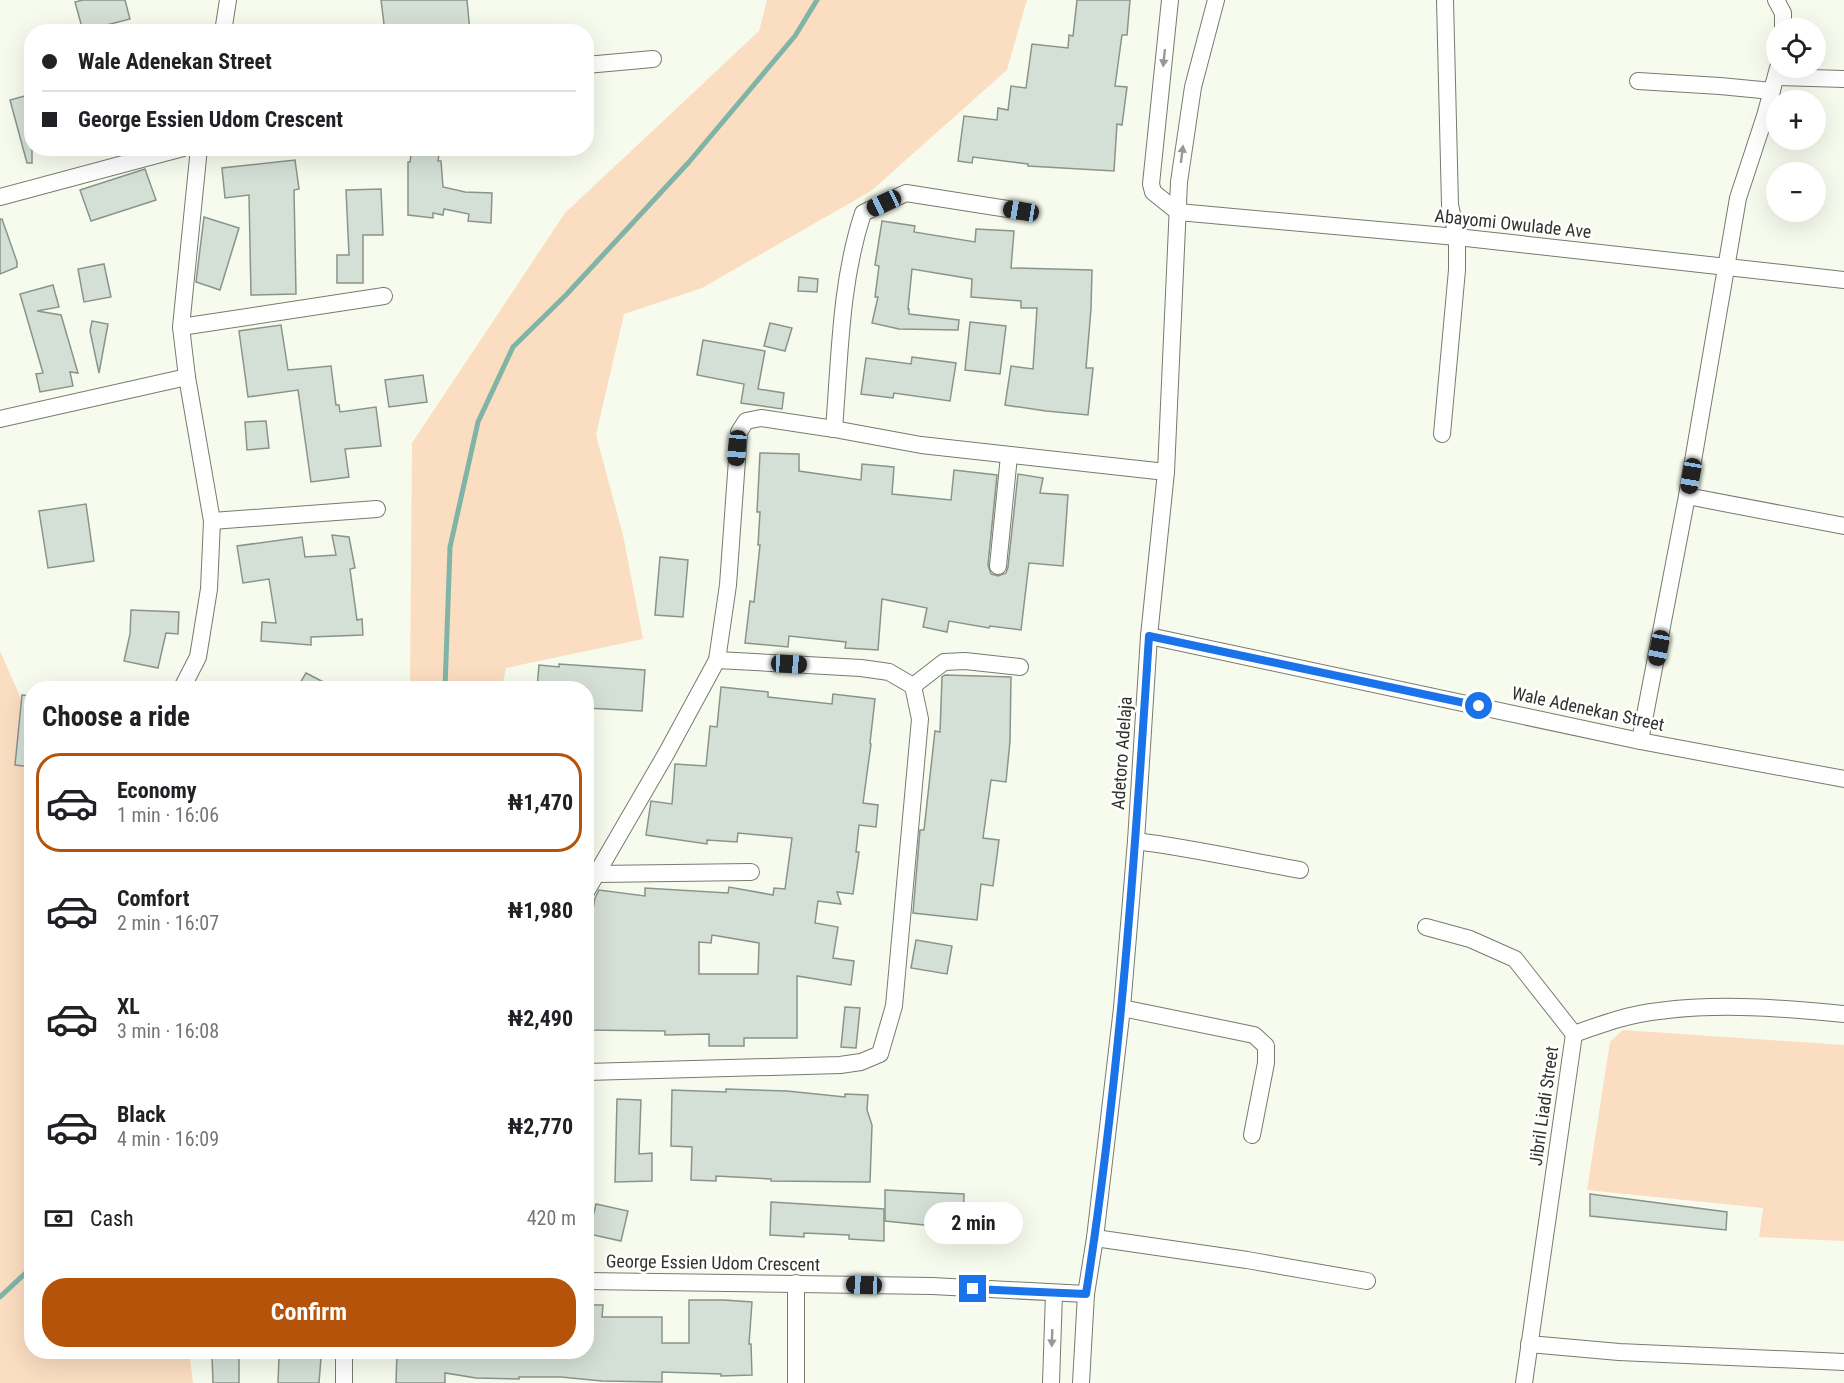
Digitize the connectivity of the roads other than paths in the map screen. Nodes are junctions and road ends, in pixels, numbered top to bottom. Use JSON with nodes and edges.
{"nodes":[{"id":1,"x":228,"y":0,"type":"edge"},
{"id":2,"x":1170,"y":0,"type":"edge"},
{"id":3,"x":1216,"y":0,"type":"edge"},
{"id":4,"x":1445,"y":0,"type":"edge"},
{"id":5,"x":1776,"y":0,"type":"edge"},
{"id":6,"x":1784,"y":18,"type":"edge"},
{"id":7,"x":224,"y":24,"type":"edge"},
{"id":8,"x":653,"y":59,"type":"dead end"},
{"id":9,"x":594,"y":64,"type":"edge"},
{"id":10,"x":1775,"y":79,"type":"edge"},
{"id":11,"x":1844,"y":79,"type":"edge"},
{"id":12,"x":1638,"y":81,"type":"dead end"},
{"id":13,"x":153,"y":156,"type":"edge"},
{"id":14,"x":198,"y":156,"type":"edge"},
{"id":15,"x":0,"y":197,"type":"edge"},
{"id":16,"x":1021,"y":211,"type":"dead end"},
{"id":17,"x":1178,"y":212,"type":"junction"},
{"id":18,"x":1457,"y":237,"type":"junction"},
{"id":19,"x":1728,"y":266,"type":"junction"},
{"id":20,"x":1844,"y":280,"type":"edge"},
{"id":21,"x":384,"y":296,"type":"dead end"},
{"id":22,"x":181,"y":327,"type":"junction"},
{"id":23,"x":187,"y":378,"type":"junction"},
{"id":24,"x":0,"y":419,"type":"edge"},
{"id":25,"x":834,"y":429,"type":"junction"},
{"id":26,"x":1442,"y":434,"type":"dead end"},
{"id":27,"x":1009,"y":456,"type":"junction"},
{"id":28,"x":1166,"y":472,"type":"junction"},
{"id":29,"x":1687,"y":496,"type":"junction"},
{"id":30,"x":377,"y":508,"type":"dead end"},
{"id":31,"x":212,"y":521,"type":"junction"},
{"id":32,"x":1844,"y":526,"type":"edge"},
{"id":33,"x":998,"y":566,"type":"dead end"},
{"id":34,"x":1149,"y":636,"type":"junction"},
{"id":35,"x":717,"y":660,"type":"junction"},
{"id":36,"x":1020,"y":667,"type":"dead end"},
{"id":37,"x":186,"y":681,"type":"edge"},
{"id":38,"x":912,"y":686,"type":"junction"},
{"id":39,"x":1640,"y":741,"type":"junction"},
{"id":40,"x":1844,"y":779,"type":"edge"},
{"id":41,"x":1136,"y":841,"type":"junction"},
{"id":42,"x":1299,"y":870,"type":"dead end"},
{"id":43,"x":751,"y":872,"type":"dead end"},
{"id":44,"x":596,"y":874,"type":"junction"},
{"id":45,"x":594,"y":878,"type":"edge"},
{"id":46,"x":1426,"y":927,"type":"dead end"},
{"id":47,"x":1122,"y":1008,"type":"junction"},
{"id":48,"x":1844,"y":1014,"type":"edge"},
{"id":49,"x":1574,"y":1034,"type":"junction"},
{"id":50,"x":594,"y":1072,"type":"edge"},
{"id":51,"x":1251,"y":1135,"type":"dead end"},
{"id":52,"x":1095,"y":1238,"type":"junction"},
{"id":53,"x":594,"y":1281,"type":"edge"},
{"id":54,"x":1367,"y":1281,"type":"dead end"},
{"id":55,"x":796,"y":1283,"type":"junction"},
{"id":56,"x":1054,"y":1293,"type":"junction"},
{"id":57,"x":1086,"y":1294,"type":"junction"},
{"id":58,"x":1528,"y":1344,"type":"junction"},
{"id":59,"x":344,"y":1359,"type":"edge"},
{"id":60,"x":1844,"y":1362,"type":"edge"},
{"id":61,"x":344,"y":1383,"type":"edge"},
{"id":62,"x":796,"y":1383,"type":"edge"},
{"id":63,"x":1051,"y":1383,"type":"edge"},
{"id":64,"x":1081,"y":1383,"type":"edge"},
{"id":65,"x":1524,"y":1383,"type":"edge"}],
"edges":[{"from":1,"to":7,"type":"street"},
{"from":2,"to":17,"type":"street","one_way":true},
{"from":17,"to":3,"type":"street","name":"Adetoro Adelaja","one_way":true},
{"from":4,"to":18,"type":"street"},
{"from":5,"to":6,"type":"street"},
{"from":8,"to":9,"type":"street"},
{"from":10,"to":11,"type":"street"},
{"from":10,"to":12,"type":"street"},
{"from":10,"to":19,"type":"street"},
{"from":13,"to":15,"type":"street"},
{"from":14,"to":22,"type":"street"},
{"from":16,"to":25,"type":"street"},
{"from":17,"to":18,"type":"street","name":"Abayomi Owulade Ave"},
{"from":17,"to":28,"type":"street","name":"Adetoro Adelaja"},
{"from":18,"to":19,"type":"street","name":"Abayomi Owulade Ave"},
{"from":18,"to":26,"type":"street"},
{"from":19,"to":20,"type":"street","name":"Abayomi Owulade Ave"},
{"from":19,"to":29,"type":"street"},
{"from":21,"to":22,"type":"street"},
{"from":22,"to":23,"type":"street"},
{"from":23,"to":24,"type":"street"},
{"from":23,"to":31,"type":"street"},
{"from":25,"to":27,"type":"street"},
{"from":25,"to":35,"type":"street"},
{"from":27,"to":28,"type":"street"},
{"from":27,"to":33,"type":"street"},
{"from":28,"to":34,"type":"street","name":"Adetoro Adelaja"},
{"from":29,"to":32,"type":"street"},
{"from":29,"to":39,"type":"street"},
{"from":30,"to":31,"type":"street"},
{"from":31,"to":37,"type":"street"},
{"from":34,"to":39,"type":"street","name":"Wale Adenekan Street"},
{"from":34,"to":41,"type":"street","name":"Adetoro Adelaja"},
{"from":35,"to":38,"type":"street"},
{"from":35,"to":44,"type":"street"},
{"from":36,"to":38,"type":"street"},
{"from":38,"to":50,"type":"street"},
{"from":39,"to":40,"type":"street","name":"Wale Adenekan Street"},
{"from":41,"to":42,"type":"street"},
{"from":41,"to":47,"type":"street","name":"Adetoro Adelaja"},
{"from":43,"to":44,"type":"street"},
{"from":44,"to":45,"type":"street"},
{"from":46,"to":49,"type":"street"},
{"from":47,"to":51,"type":"street"},
{"from":47,"to":52,"type":"street","name":"Adetoro Adelaja"},
{"from":48,"to":49,"type":"street","name":"Jibril Liadi Street"},
{"from":49,"to":58,"type":"street","name":"Jibril Liadi Street"},
{"from":52,"to":54,"type":"street"},
{"from":52,"to":57,"type":"street","name":"Adetoro Adelaja"},
{"from":53,"to":55,"type":"street","name":"George Essien Udom Crescent"},
{"from":55,"to":56,"type":"street","name":"George Essien Udom Crescent"},
{"from":55,"to":62,"type":"street"},
{"from":56,"to":57,"type":"street","name":"George Essien Udom Crescent"},
{"from":56,"to":63,"type":"street","one_way":true},
{"from":57,"to":64,"type":"street","name":"Adetoro Adelaja"},
{"from":58,"to":60,"type":"street"},
{"from":58,"to":65,"type":"street","name":"Jibril Liadi Street"},
{"from":59,"to":61,"type":"street"}]}
